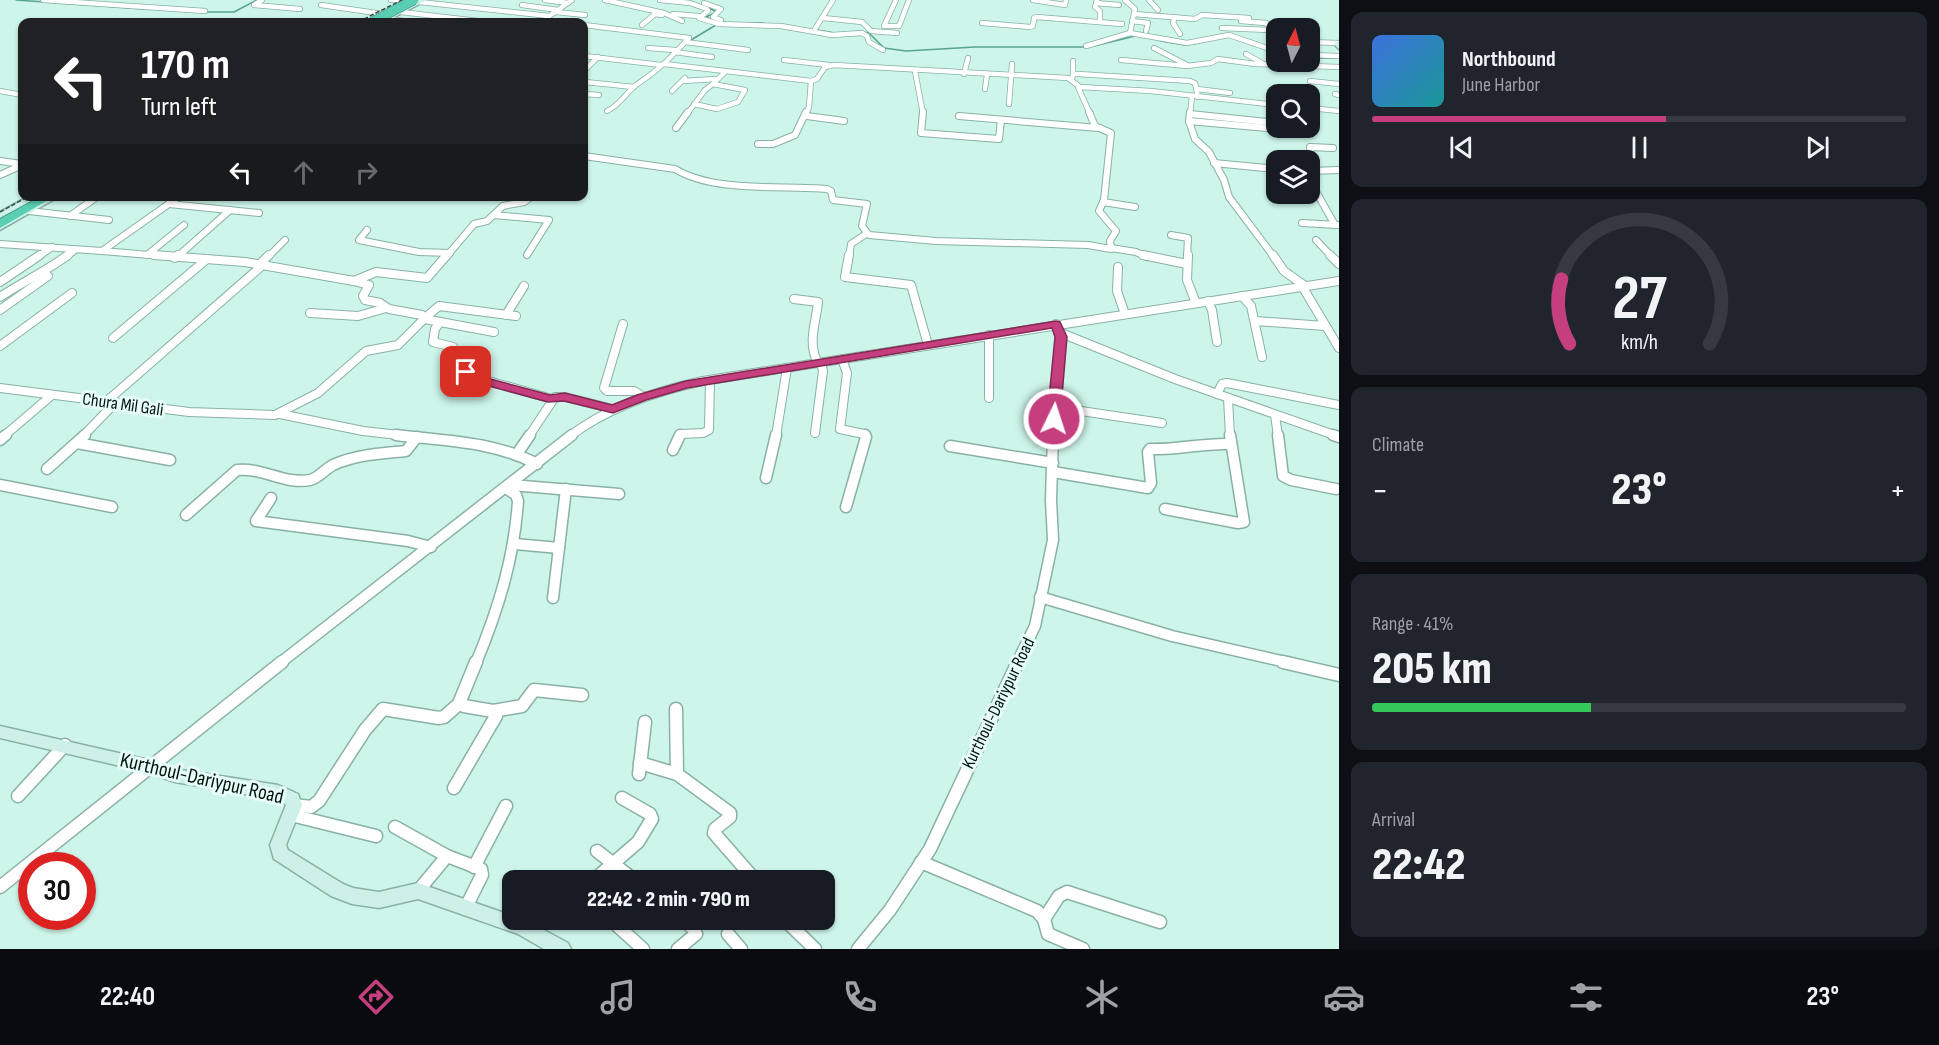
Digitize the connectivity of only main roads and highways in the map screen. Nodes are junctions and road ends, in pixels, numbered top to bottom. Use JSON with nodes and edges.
{"nodes":[{"id":1,"x":416,"y":1,"type":"edge"},
{"id":2,"x":380,"y":18,"type":"edge"},
{"id":3,"x":387,"y":18,"type":"edge"},
{"id":4,"x":32,"y":201,"type":"edge"},
{"id":5,"x":41,"y":201,"type":"edge"},
{"id":6,"x":0,"y":217,"type":"edge"},
{"id":7,"x":0,"y":225,"type":"edge"}],
"edges":[{"from":1,"to":2,"type":"highway","bridge":true},
{"from":1,"to":3,"type":"highway","bridge":true},
{"from":4,"to":6,"type":"highway"},
{"from":5,"to":7,"type":"highway"}]}
